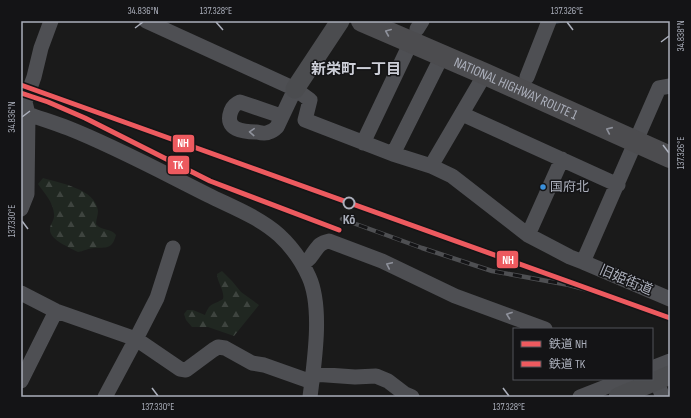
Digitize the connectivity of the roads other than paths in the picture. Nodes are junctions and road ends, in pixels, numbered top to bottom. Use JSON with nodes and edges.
{"nodes":[{"id":1,"x":52,"y":21,"type":"edge"},
{"id":2,"x":146,"y":21,"type":"edge"},
{"id":3,"x":340,"y":21,"type":"edge"},
{"id":4,"x":362,"y":21,"type":"edge"},
{"id":5,"x":549,"y":21,"type":"edge"},
{"id":6,"x":412,"y":28,"type":"edge"},
{"id":7,"x":442,"y":56,"type":"junction"},
{"id":8,"x":485,"y":74,"type":"junction"},
{"id":9,"x":527,"y":77,"type":"junction"},
{"id":10,"x":670,"y":86,"type":"edge"},
{"id":11,"x":295,"y":89,"type":"junction"},
{"id":12,"x":25,"y":106,"type":"edge"},
{"id":13,"x":462,"y":114,"type":"junction"},
{"id":14,"x":281,"y":116,"type":"dead end"},
{"id":15,"x":639,"y":136,"type":"junction"},
{"id":16,"x":670,"y":142,"type":"edge"},
{"id":17,"x":363,"y":143,"type":"junction"},
{"id":18,"x":393,"y":154,"type":"junction"},
{"id":19,"x":670,"y":157,"type":"edge"},
{"id":20,"x":562,"y":160,"type":"junction"},
{"id":21,"x":431,"y":166,"type":"junction"},
{"id":22,"x":618,"y":185,"type":"junction"},
{"id":23,"x":21,"y":208,"type":"edge"},
{"id":24,"x":528,"y":234,"type":"junction"},
{"id":25,"x":173,"y":248,"type":"dead end"},
{"id":26,"x":583,"y":262,"type":"junction"},
{"id":27,"x":303,"y":264,"type":"junction"},
{"id":28,"x":21,"y":293,"type":"edge"},
{"id":29,"x":670,"y":299,"type":"edge"},
{"id":30,"x":56,"y":311,"type":"junction"},
{"id":31,"x":542,"y":328,"type":"edge"},
{"id":32,"x":136,"y":339,"type":"junction"},
{"id":33,"x":670,"y":361,"type":"edge"},
{"id":34,"x":653,"y":370,"type":"edge"},
{"id":35,"x":653,"y":372,"type":"edge"},
{"id":36,"x":670,"y":375,"type":"edge"},
{"id":37,"x":312,"y":378,"type":"junction"},
{"id":38,"x":653,"y":378,"type":"edge"},
{"id":39,"x":641,"y":380,"type":"edge"},
{"id":40,"x":21,"y":381,"type":"edge"},
{"id":41,"x":618,"y":384,"type":"edge"},
{"id":42,"x":670,"y":386,"type":"edge"},
{"id":43,"x":105,"y":397,"type":"edge"},
{"id":44,"x":310,"y":397,"type":"edge"},
{"id":45,"x":412,"y":397,"type":"edge"},
{"id":46,"x":580,"y":397,"type":"edge"},
{"id":47,"x":623,"y":397,"type":"edge"},
{"id":48,"x":644,"y":397,"type":"edge"},
{"id":49,"x":664,"y":397,"type":"edge"}],
"edges":[{"from":1,"to":12,"type":"street"},
{"from":2,"to":11,"type":"street"},
{"from":3,"to":11,"type":"main road"},
{"from":6,"to":4,"type":"highway","name":"NATIONAL HIGHWAY ROUTE 1","one_way":true},
{"from":5,"to":9,"type":"street"},
{"from":6,"to":7,"type":"highway","name":"NATIONAL HIGHWAY ROUTE 1"},
{"from":6,"to":9,"type":"highway","name":"NATIONAL HIGHWAY ROUTE 1"},
{"from":6,"to":17,"type":"street"},
{"from":7,"to":8,"type":"highway","name":"NATIONAL HIGHWAY ROUTE 1"},
{"from":7,"to":18,"type":"street"},
{"from":8,"to":13,"type":"street"},
{"from":15,"to":8,"type":"highway","name":"NATIONAL HIGHWAY ROUTE 1","one_way":true},
{"from":9,"to":15,"type":"highway","name":"NATIONAL HIGHWAY ROUTE 1"},
{"from":10,"to":15,"type":"street"},
{"from":11,"to":14,"type":"street"},
{"from":11,"to":17,"type":"street","name":"旧姫街道"},
{"from":12,"to":23,"type":"street"},
{"from":12,"to":27,"type":"street"},
{"from":13,"to":20,"type":"street"},
{"from":13,"to":21,"type":"street"},
{"from":15,"to":16,"type":"highway","name":"NATIONAL HIGHWAY ROUTE 1"},
{"from":15,"to":19,"type":"highway","name":"NATIONAL HIGHWAY ROUTE 1"},
{"from":15,"to":22,"type":"street"},
{"from":17,"to":18,"type":"street","name":"旧姫街道"},
{"from":18,"to":21,"type":"street","name":"旧姫街道"},
{"from":20,"to":22,"type":"street"},
{"from":20,"to":24,"type":"street"},
{"from":21,"to":24,"type":"street","name":"旧姫街道"},
{"from":22,"to":26,"type":"street"},
{"from":24,"to":26,"type":"street","name":"旧姫街道"},
{"from":25,"to":32,"type":"street"},
{"from":26,"to":29,"type":"street","name":"旧姫街道"},
{"from":31,"to":27,"type":"street","one_way":true},
{"from":27,"to":37,"type":"street"},
{"from":28,"to":30,"type":"street"},
{"from":30,"to":32,"type":"street"},
{"from":30,"to":40,"type":"street"},
{"from":32,"to":37,"type":"street"},
{"from":32,"to":43,"type":"street"},
{"from":33,"to":34,"type":"street"},
{"from":35,"to":49,"type":"street"},
{"from":36,"to":38,"type":"main road","bridge":true},
{"from":37,"to":44,"type":"street"},
{"from":37,"to":45,"type":"street"},
{"from":39,"to":41,"type":"main road","bridge":true},
{"from":41,"to":46,"type":"street"},
{"from":41,"to":47,"type":"street"},
{"from":42,"to":48,"type":"main road"}]}
